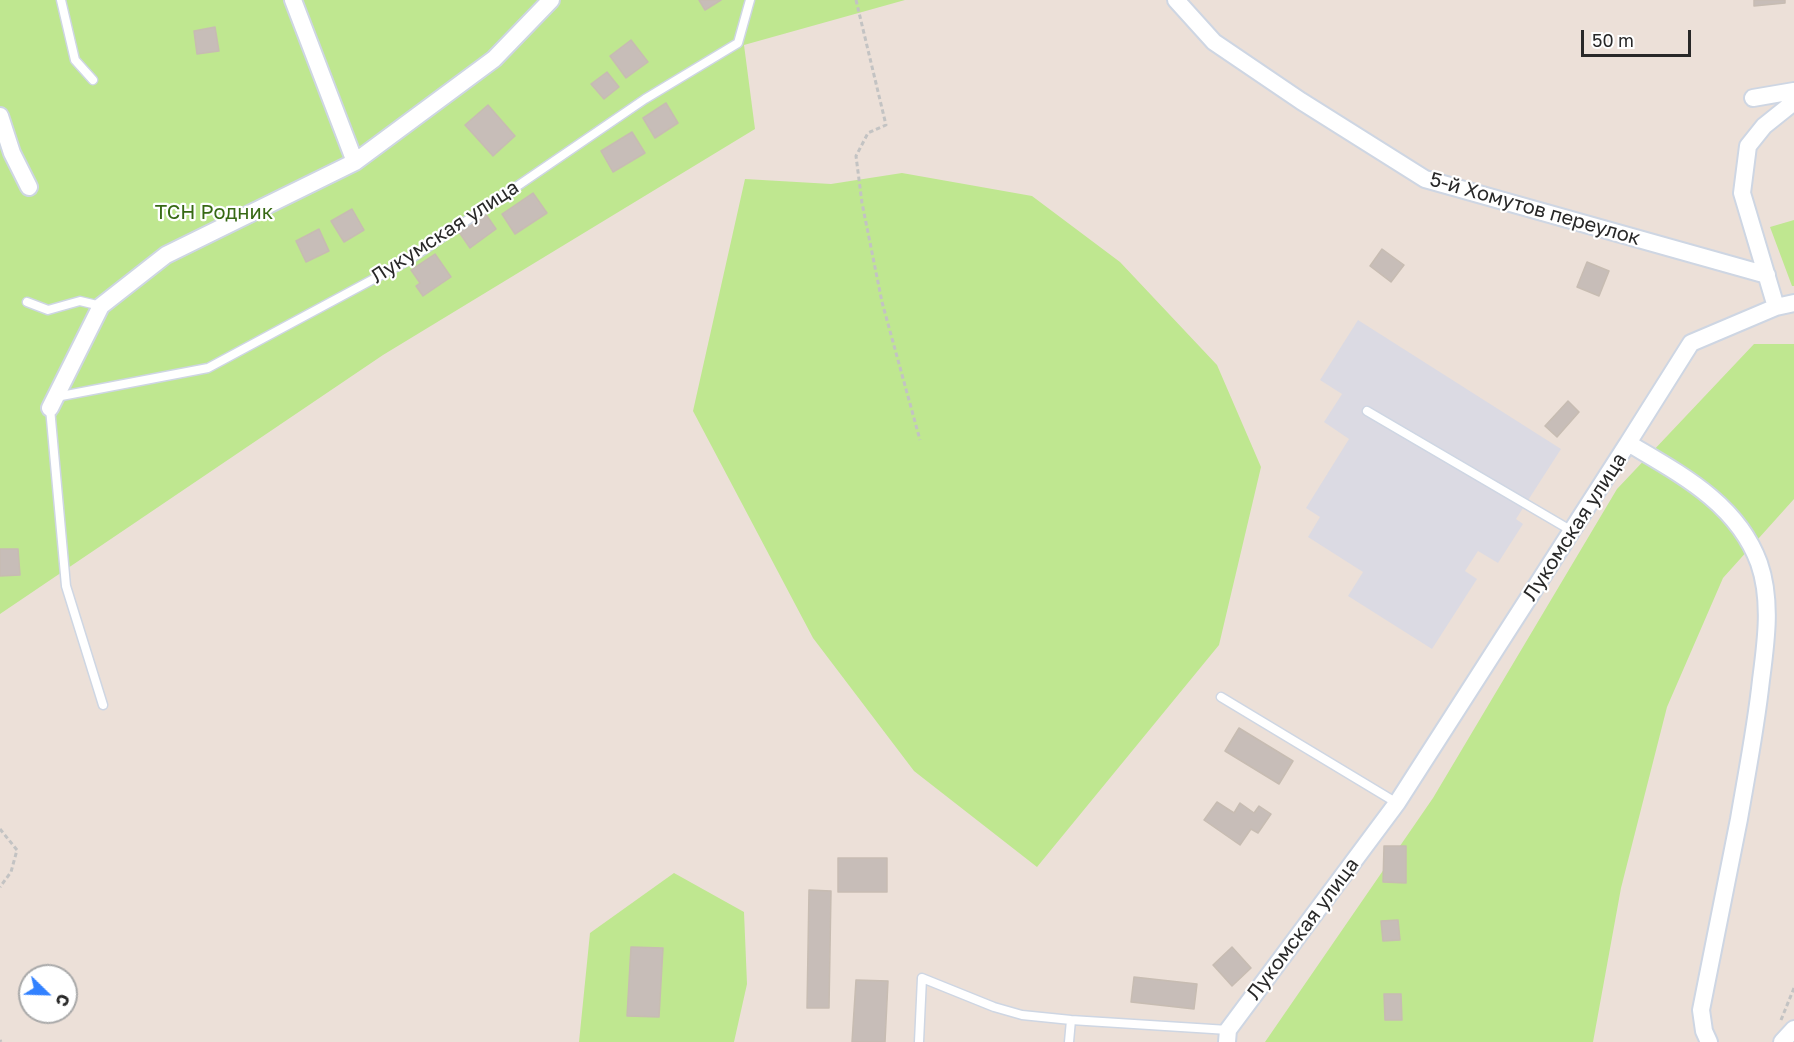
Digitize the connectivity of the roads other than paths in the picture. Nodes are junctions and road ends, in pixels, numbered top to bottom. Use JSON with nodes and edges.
{"nodes":[{"id":1,"x":61,"y":0,"type":"edge"},
{"id":2,"x":293,"y":0,"type":"edge"},
{"id":3,"x":551,"y":0,"type":"edge"},
{"id":4,"x":750,"y":0,"type":"edge"},
{"id":5,"x":1176,"y":0,"type":"edge"},
{"id":6,"x":93,"y":80,"type":"dead end"},
{"id":7,"x":1794,"y":91,"type":"edge"},
{"id":8,"x":1753,"y":98,"type":"dead end"},
{"id":9,"x":1794,"y":102,"type":"edge"},
{"id":10,"x":0,"y":116,"type":"edge"},
{"id":11,"x":356,"y":162,"type":"junction"},
{"id":12,"x":29,"y":188,"type":"dead end"},
{"id":13,"x":1767,"y":275,"type":"junction"},
{"id":14,"x":27,"y":302,"type":"dead end"},
{"id":15,"x":1794,"y":303,"type":"edge"},
{"id":16,"x":101,"y":306,"type":"junction"},
{"id":17,"x":1776,"y":307,"type":"junction"},
{"id":18,"x":53,"y":403,"type":"junction"},
{"id":19,"x":1367,"y":411,"type":"dead end"},
{"id":20,"x":1628,"y":443,"type":"junction"},
{"id":21,"x":1572,"y":531,"type":"junction"},
{"id":22,"x":1221,"y":697,"type":"dead end"},
{"id":23,"x":103,"y":705,"type":"dead end"},
{"id":24,"x":1397,"y":803,"type":"junction"},
{"id":25,"x":1071,"y":1020,"type":"junction"},
{"id":26,"x":1228,"y":1036,"type":"edge"},
{"id":27,"x":919,"y":1042,"type":"edge"},
{"id":28,"x":1069,"y":1042,"type":"edge"},
{"id":29,"x":1709,"y":1042,"type":"edge"}],
"edges":[{"from":1,"to":6,"type":"lane"},
{"from":2,"to":11,"type":"street"},
{"from":3,"to":11,"type":"street"},
{"from":4,"to":18,"type":"lane","name":"Лукумская улица"},
{"from":5,"to":13,"type":"street","name":"5-й Хомутов переулок"},
{"from":7,"to":8,"type":"street"},
{"from":9,"to":13,"type":"street"},
{"from":10,"to":12,"type":"street"},
{"from":11,"to":16,"type":"street"},
{"from":13,"to":17,"type":"street"},
{"from":14,"to":16,"type":"lane"},
{"from":15,"to":17,"type":"street"},
{"from":16,"to":18,"type":"street"},
{"from":17,"to":20,"type":"street"},
{"from":18,"to":23,"type":"lane"},
{"from":19,"to":21,"type":"lane"},
{"from":20,"to":21,"type":"street","name":"Лукомская улица"},
{"from":20,"to":29,"type":"street","name":"Лукомская улица"},
{"from":21,"to":24,"type":"street","name":"Лукомская улица"},
{"from":22,"to":24,"type":"lane"},
{"from":24,"to":26,"type":"street","name":"Лукомская улица"},
{"from":25,"to":26,"type":"lane"},
{"from":25,"to":27,"type":"lane"},
{"from":25,"to":28,"type":"lane"}]}
